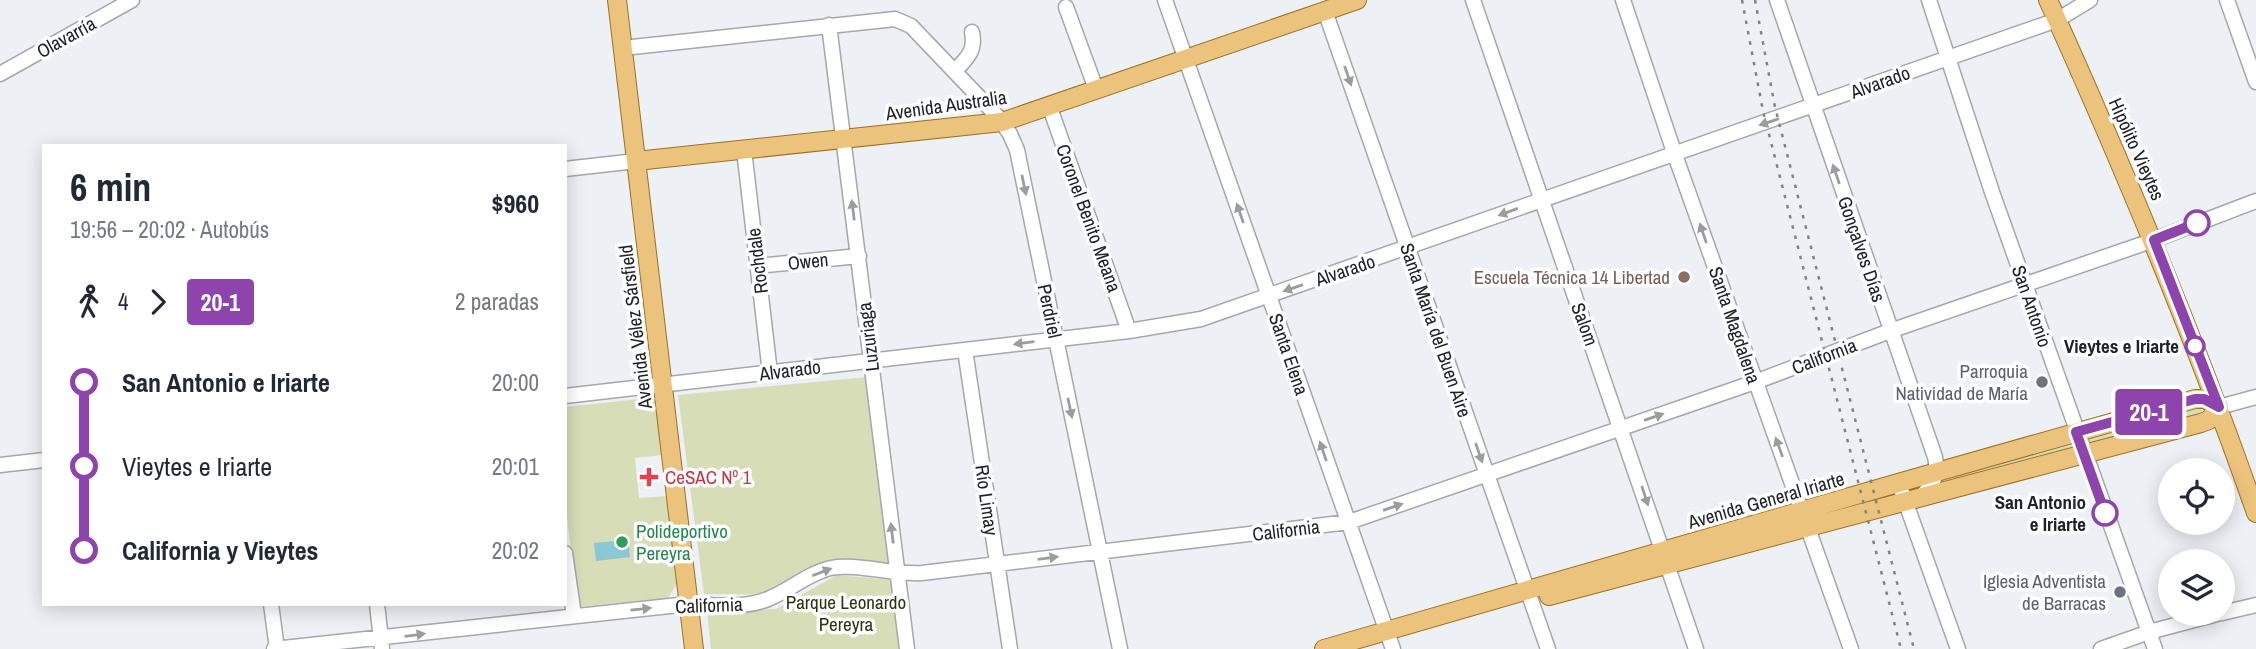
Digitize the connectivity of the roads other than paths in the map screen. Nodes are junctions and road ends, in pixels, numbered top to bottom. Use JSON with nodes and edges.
{"nodes":[{"id":1,"x":132,"y":0,"type":"edge"},
{"id":2,"x":617,"y":0,"type":"edge"},
{"id":3,"x":1165,"y":0,"type":"edge"},
{"id":4,"x":1357,"y":0,"type":"edge"},
{"id":5,"x":1473,"y":0,"type":"edge"},
{"id":6,"x":1623,"y":0,"type":"edge"},
{"id":7,"x":1777,"y":0,"type":"edge"},
{"id":8,"x":1928,"y":0,"type":"edge"},
{"id":9,"x":2048,"y":0,"type":"edge"},
{"id":10,"x":2090,"y":0,"type":"edge"},
{"id":11,"x":2227,"y":0,"type":"edge"},
{"id":12,"x":1066,"y":7,"type":"dead end"},
{"id":13,"x":1325,"y":11,"type":"junction"},
{"id":14,"x":2057,"y":20,"type":"junction"},
{"id":15,"x":829,"y":25,"type":"junction"},
{"id":16,"x":972,"y":32,"type":"dead end"},
{"id":17,"x":623,"y":48,"type":"junction"},
{"id":18,"x":1949,"y":58,"type":"junction"},
{"id":19,"x":1186,"y":59,"type":"junction"},
{"id":20,"x":955,"y":72,"type":"junction"},
{"id":21,"x":0,"y":74,"type":"edge"},
{"id":22,"x":2256,"y":82,"type":"edge"},
{"id":23,"x":1096,"y":89,"type":"junction"},
{"id":24,"x":1049,"y":105,"type":"junction"},
{"id":25,"x":1813,"y":107,"type":"junction"},
{"id":26,"x":1002,"y":122,"type":"junction"},
{"id":27,"x":845,"y":139,"type":"junction"},
{"id":28,"x":744,"y":150,"type":"junction"},
{"id":29,"x":1675,"y":155,"type":"junction"},
{"id":30,"x":636,"y":161,"type":"junction"},
{"id":31,"x":567,"y":169,"type":"edge"},
{"id":32,"x":1541,"y":201,"type":"junction"},
{"id":33,"x":2256,"y":201,"type":"edge"},
{"id":34,"x":2154,"y":240,"type":"junction"},
{"id":35,"x":1408,"y":248,"type":"junction"},
{"id":36,"x":859,"y":256,"type":"junction"},
{"id":37,"x":757,"y":266,"type":"junction"},
{"id":38,"x":2024,"y":283,"type":"junction"},
{"id":39,"x":1269,"y":296,"type":"junction"},
{"id":40,"x":1129,"y":331,"type":"junction"},
{"id":41,"x":1890,"y":331,"type":"junction"},
{"id":42,"x":1056,"y":340,"type":"junction"},
{"id":43,"x":965,"y":351,"type":"junction"},
{"id":44,"x":871,"y":361,"type":"junction"},
{"id":45,"x":771,"y":373,"type":"junction"},
{"id":46,"x":1755,"y":382,"type":"junction"},
{"id":47,"x":663,"y":384,"type":"junction"},
{"id":48,"x":567,"y":396,"type":"edge"},
{"id":49,"x":2256,"y":397,"type":"edge"},
{"id":50,"x":2219,"y":407,"type":"junction"},
{"id":51,"x":1622,"y":428,"type":"junction"},
{"id":52,"x":2076,"y":432,"type":"junction"},
{"id":53,"x":2085,"y":454,"type":"junction"},
{"id":54,"x":42,"y":460,"type":"edge"},
{"id":55,"x":0,"y":465,"type":"edge"},
{"id":56,"x":1937,"y":470,"type":"junction"},
{"id":57,"x":1487,"y":476,"type":"junction"},
{"id":58,"x":1899,"y":482,"type":"junction"},
{"id":59,"x":1913,"y":498,"type":"junction"},
{"id":60,"x":2256,"y":513,"type":"edge"},
{"id":61,"x":1806,"y":519,"type":"junction"},
{"id":62,"x":1349,"y":522,"type":"junction"},
{"id":63,"x":1101,"y":552,"type":"junction"},
{"id":64,"x":1665,"y":558,"type":"junction"},
{"id":65,"x":997,"y":565,"type":"junction"},
{"id":66,"x":567,"y":567,"type":"edge"},
{"id":67,"x":897,"y":573,"type":"junction"},
{"id":68,"x":1530,"y":595,"type":"junction"},
{"id":69,"x":688,"y":604,"type":"junction"},
{"id":70,"x":2256,"y":605,"type":"edge"},
{"id":71,"x":271,"y":606,"type":"edge"},
{"id":72,"x":377,"y":606,"type":"edge"},
{"id":73,"x":2235,"y":610,"type":"edge"},
{"id":74,"x":574,"y":616,"type":"junction"},
{"id":75,"x":2172,"y":626,"type":"edge"},
{"id":76,"x":2149,"y":632,"type":"junction"},
{"id":77,"x":1390,"y":640,"type":"edge"},
{"id":78,"x":382,"y":644,"type":"edge"},
{"id":79,"x":276,"y":649,"type":"edge"},
{"id":80,"x":694,"y":649,"type":"edge"},
{"id":81,"x":907,"y":649,"type":"edge"},
{"id":82,"x":1010,"y":649,"type":"edge"},
{"id":83,"x":1120,"y":649,"type":"edge"},
{"id":84,"x":1324,"y":649,"type":"edge"},
{"id":85,"x":1363,"y":649,"type":"edge"},
{"id":86,"x":1548,"y":649,"type":"edge"},
{"id":87,"x":1696,"y":649,"type":"edge"},
{"id":88,"x":1851,"y":649,"type":"edge"},
{"id":89,"x":1958,"y":649,"type":"edge"},
{"id":90,"x":2101,"y":649,"type":"edge"},
{"id":91,"x":2155,"y":649,"type":"edge"}],
"edges":[{"from":1,"to":21,"type":"street","name":"Olavarría"},
{"from":2,"to":17,"type":"main road","name":"Avenida Vélez Sársfield"},
{"from":3,"to":19,"type":"street","name":"Santa Elena"},
{"from":4,"to":13,"type":"main road","name":"Avenida Australia"},
{"from":5,"to":32,"type":"street","name":"Salom"},
{"from":6,"to":29,"type":"street","name":"Santa Magdalena"},
{"from":7,"to":25,"type":"street","name":"Gonçalves Días"},
{"from":8,"to":18,"type":"street","name":"San Antonio"},
{"from":9,"to":14,"type":"main road","name":"Hipólito Vieytes"},
{"from":10,"to":14,"type":"street","name":"Alvarado"},
{"from":11,"to":22,"type":"street"},
{"from":12,"to":23,"type":"street"},
{"from":13,"to":19,"type":"main road","name":"Avenida Australia"},
{"from":13,"to":35,"type":"street","name":"Santa María del Buen Aire","one_way":true},
{"from":14,"to":18,"type":"street","name":"Alvarado"},
{"from":14,"to":34,"type":"main road","name":"Hipólito Vieytes"},
{"from":15,"to":17,"type":"street"},
{"from":15,"to":20,"type":"street","name":"Perdriel"},
{"from":15,"to":27,"type":"street","name":"Luzuriaga"},
{"from":16,"to":20,"type":"street"},
{"from":17,"to":30,"type":"main road","name":"Avenida Vélez Sársfield"},
{"from":18,"to":25,"type":"street","name":"Alvarado"},
{"from":18,"to":38,"type":"street","name":"San Antonio"},
{"from":19,"to":23,"type":"main road","name":"Avenida Australia"},
{"from":39,"to":19,"type":"street","name":"Santa Elena","one_way":true},
{"from":20,"to":26,"type":"street","name":"Perdriel"},
{"from":23,"to":24,"type":"main road","name":"Avenida Australia"},
{"from":24,"to":26,"type":"main road","name":"Avenida Australia"},
{"from":24,"to":40,"type":"street","name":"Coronel Benito Meana"},
{"from":25,"to":29,"type":"street","name":"Alvarado","one_way":true},
{"from":41,"to":25,"type":"street","name":"Gonçalves Días","one_way":true},
{"from":26,"to":27,"type":"main road","name":"Avenida Australia"},
{"from":26,"to":42,"type":"street","name":"Perdriel","one_way":true},
{"from":27,"to":28,"type":"main road","name":"Avenida Australia"},
{"from":36,"to":27,"type":"street","name":"Luzuriaga","one_way":true},
{"from":28,"to":30,"type":"main road","name":"Avenida Australia"},
{"from":28,"to":37,"type":"street","name":"Rochdale"},
{"from":29,"to":32,"type":"street","name":"Alvarado"},
{"from":46,"to":29,"type":"street","name":"Santa Magdalena","one_way":true},
{"from":30,"to":31,"type":"street","name":"Avenida Australia"},
{"from":30,"to":47,"type":"main road","name":"Avenida Vélez Sársfield"},
{"from":32,"to":35,"type":"street","name":"Alvarado","one_way":true},
{"from":32,"to":51,"type":"street","name":"Salom"},
{"from":33,"to":34,"type":"street","name":"California"},
{"from":34,"to":38,"type":"street","name":"California"},
{"from":34,"to":50,"type":"main road","name":"Hipólito Vieytes"},
{"from":35,"to":39,"type":"street","name":"Alvarado","one_way":true},
{"from":35,"to":57,"type":"street","name":"Santa María del Buen Aire","one_way":true},
{"from":36,"to":37,"type":"street","name":"Owen"},
{"from":36,"to":44,"type":"street","name":"Luzuriaga"},
{"from":37,"to":45,"type":"street","name":"Rochdale"},
{"from":38,"to":41,"type":"street","name":"California"},
{"from":38,"to":52,"type":"street","name":"San Antonio"},
{"from":39,"to":40,"type":"street","name":"Alvarado"},
{"from":62,"to":39,"type":"street","name":"Santa Elena","one_way":true},
{"from":40,"to":42,"type":"street","name":"Alvarado"},
{"from":41,"to":46,"type":"street","name":"California"},
{"from":41,"to":56,"type":"street","name":"Gonçalves Días"},
{"from":42,"to":43,"type":"street","name":"Alvarado","one_way":true},
{"from":42,"to":63,"type":"street","name":"Perdriel","one_way":true},
{"from":43,"to":44,"type":"street","name":"Alvarado"},
{"from":43,"to":65,"type":"street","name":"Río Limay"},
{"from":44,"to":45,"type":"street","name":"Alvarado"},
{"from":67,"to":44,"type":"street","name":"Luzuriaga","one_way":true},
{"from":45,"to":47,"type":"street","name":"Alvarado"},
{"from":51,"to":46,"type":"street","name":"California","one_way":true},
{"from":61,"to":46,"type":"street","name":"Santa Magdalena","one_way":true},
{"from":47,"to":48,"type":"street","name":"Alvarado"},
{"from":47,"to":69,"type":"main road","name":"Avenida Vélez Sársfield"},
{"from":49,"to":50,"type":"street","name":"Avenida General Iriarte"},
{"from":50,"to":52,"type":"main road","name":"Avenida General Iriarte"},
{"from":50,"to":53,"type":"main road","name":"Avenida General Iriarte"},
{"from":50,"to":60,"type":"main road","name":"Hipólito Vieytes"},
{"from":51,"to":57,"type":"street","name":"California"},
{"from":51,"to":64,"type":"street","name":"Salom","one_way":true},
{"from":52,"to":53,"type":"street","name":"San Antonio"},
{"from":52,"to":56,"type":"main road","name":"Avenida General Iriarte"},
{"from":53,"to":59,"type":"main road","name":"Avenida General Iriarte"},
{"from":53,"to":76,"type":"street","name":"San Antonio"},
{"from":54,"to":55,"type":"street"},
{"from":56,"to":58,"type":"main road","name":"Avenida General Iriarte"},
{"from":56,"to":59,"type":"street"},
{"from":62,"to":57,"type":"street","name":"California","one_way":true},
{"from":57,"to":68,"type":"street","name":"Santa María del Buen Aire"},
{"from":58,"to":59,"type":"street"},
{"from":58,"to":61,"type":"main road","name":"Avenida General Iriarte"},
{"from":59,"to":61,"type":"main road","name":"Avenida General Iriarte"},
{"from":59,"to":89,"type":"street"},
{"from":61,"to":64,"type":"main road","name":"Avenida General Iriarte"},
{"from":61,"to":88,"type":"street","name":"Santa Magdalena"},
{"from":62,"to":63,"type":"street","name":"California"},
{"from":62,"to":77,"type":"street","name":"Santa Elena"},
{"from":65,"to":63,"type":"street","name":"California","one_way":true},
{"from":63,"to":83,"type":"street","name":"Perdriel"},
{"from":64,"to":68,"type":"main road","name":"Avenida General Iriarte"},
{"from":64,"to":87,"type":"street","name":"Salom"},
{"from":65,"to":67,"type":"street","name":"California"},
{"from":65,"to":82,"type":"street","name":"Río Limay"},
{"from":66,"to":74,"type":"street"},
{"from":69,"to":67,"type":"street","name":"California","one_way":true},
{"from":67,"to":81,"type":"street","name":"Luzuriaga"},
{"from":68,"to":77,"type":"main road","name":"Avenida General Iriarte"},
{"from":68,"to":86,"type":"street","name":"Santa María del Buen Aire"},
{"from":74,"to":69,"type":"street","name":"California","one_way":true},
{"from":69,"to":80,"type":"main road","name":"Avenida Vélez Sársfield"},
{"from":70,"to":73,"type":"street"},
{"from":71,"to":79,"type":"street"},
{"from":72,"to":78,"type":"street"},
{"from":78,"to":74,"type":"street","name":"California","one_way":true},
{"from":75,"to":76,"type":"street"},
{"from":76,"to":90,"type":"street"},
{"from":76,"to":91,"type":"street","name":"San Antonio"},
{"from":77,"to":84,"type":"main road","name":"Avenida General Iriarte"},
{"from":77,"to":85,"type":"main road","name":"Avenida General Iriarte"},
{"from":78,"to":79,"type":"street","name":"California"}]}
